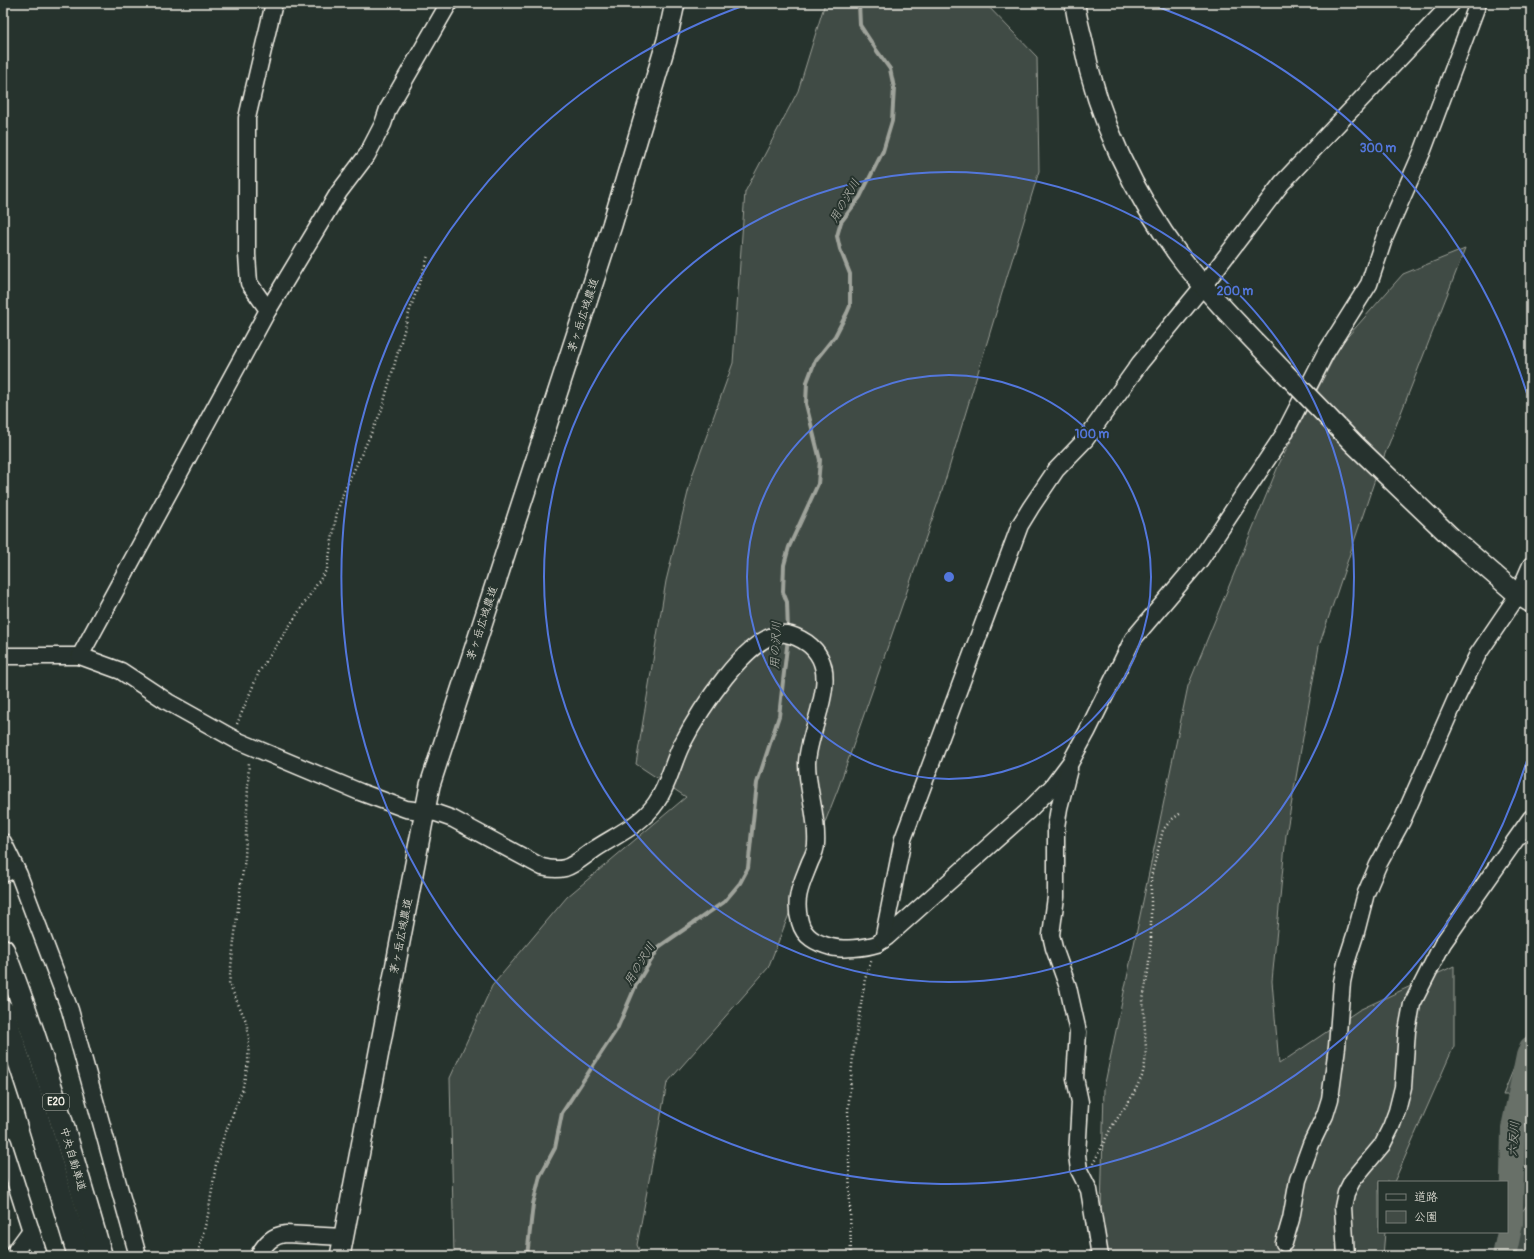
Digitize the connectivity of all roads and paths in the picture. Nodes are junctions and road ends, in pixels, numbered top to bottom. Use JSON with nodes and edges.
{"nodes":[{"id":1,"x":274,"y":3,"type":"edge"},
{"id":2,"x":449,"y":3,"type":"edge"},
{"id":3,"x":675,"y":3,"type":"edge"},
{"id":4,"x":1076,"y":3,"type":"edge"},
{"id":5,"x":1452,"y":3,"type":"edge"},
{"id":6,"x":1478,"y":3,"type":"edge"},
{"id":7,"x":428,"y":256,"type":"dead end"},
{"id":8,"x":1204,"y":285,"type":"junction"},
{"id":9,"x":268,"y":310,"type":"junction"},
{"id":10,"x":1531,"y":565,"type":"edge"},
{"id":11,"x":1524,"y":599,"type":"edge"},
{"id":12,"x":3,"y":656,"type":"edge"},
{"id":13,"x":80,"y":656,"type":"junction"},
{"id":14,"x":231,"y":737,"type":"junction"},
{"id":15,"x":251,"y":746,"type":"junction"},
{"id":16,"x":1070,"y":763,"type":"junction"},
{"id":17,"x":424,"y":812,"type":"junction"},
{"id":18,"x":1181,"y":813,"type":"dead end"},
{"id":19,"x":1531,"y":818,"type":"edge"},
{"id":20,"x":3,"y":842,"type":"edge"},
{"id":21,"x":9,"y":872,"type":"edge"},
{"id":22,"x":880,"y":942,"type":"junction"},
{"id":23,"x":3,"y":950,"type":"edge"},
{"id":24,"x":3,"y":1011,"type":"edge"},
{"id":25,"x":3,"y":1143,"type":"edge"},
{"id":26,"x":1086,"y":1183,"type":"junction"},
{"id":27,"x":31,"y":1230,"type":"junction"},
{"id":28,"x":344,"y":1237,"type":"junction"},
{"id":29,"x":1284,"y":1243,"type":"dead end"},
{"id":30,"x":12,"y":1256,"type":"edge"},
{"id":31,"x":39,"y":1256,"type":"edge"},
{"id":32,"x":79,"y":1256,"type":"edge"},
{"id":33,"x":101,"y":1256,"type":"edge"},
{"id":34,"x":138,"y":1256,"type":"edge"},
{"id":35,"x":197,"y":1256,"type":"edge"},
{"id":36,"x":258,"y":1256,"type":"edge"},
{"id":37,"x":340,"y":1256,"type":"edge"},
{"id":38,"x":851,"y":1256,"type":"edge"},
{"id":39,"x":1100,"y":1256,"type":"edge"},
{"id":40,"x":1346,"y":1256,"type":"edge"}],
"edges":[{"from":1,"to":9,"type":"street"},
{"from":2,"to":9,"type":"street"},
{"from":3,"to":17,"type":"street","name":"茅ヶ岳広域農道"},
{"from":4,"to":8,"type":"street"},
{"from":5,"to":8,"type":"street"},
{"from":6,"to":16,"type":"street"},
{"from":7,"to":14,"type":"path"},
{"from":8,"to":11,"type":"street","bridge":true},
{"from":8,"to":22,"type":"street"},
{"from":9,"to":13,"type":"street"},
{"from":10,"to":11,"type":"street"},
{"from":11,"to":29,"type":"street"},
{"from":12,"to":13,"type":"street"},
{"from":13,"to":14,"type":"street"},
{"from":14,"to":15,"type":"street"},
{"from":15,"to":17,"type":"street"},
{"from":15,"to":35,"type":"path"},
{"from":16,"to":22,"type":"street"},
{"from":16,"to":26,"type":"street"},
{"from":17,"to":22,"type":"street"},
{"from":17,"to":28,"type":"street","name":"茅ヶ岳広域農道"},
{"from":18,"to":26,"type":"path"},
{"from":19,"to":40,"type":"street"},
{"from":20,"to":21,"type":"street"},
{"from":21,"to":34,"type":"street"},
{"from":22,"to":38,"type":"path"},
{"from":23,"to":33,"type":"highway","name":"中央自動車道","number":"E20"},
{"from":24,"to":32,"type":"highway","name":"中央自動車道","number":"E20"},
{"from":25,"to":27,"type":"street"},
{"from":26,"to":39,"type":"street"},
{"from":27,"to":30,"type":"street"},
{"from":27,"to":31,"type":"street"},
{"from":28,"to":36,"type":"street"},
{"from":28,"to":37,"type":"street","name":"茅ヶ岳広域農道"}]}
